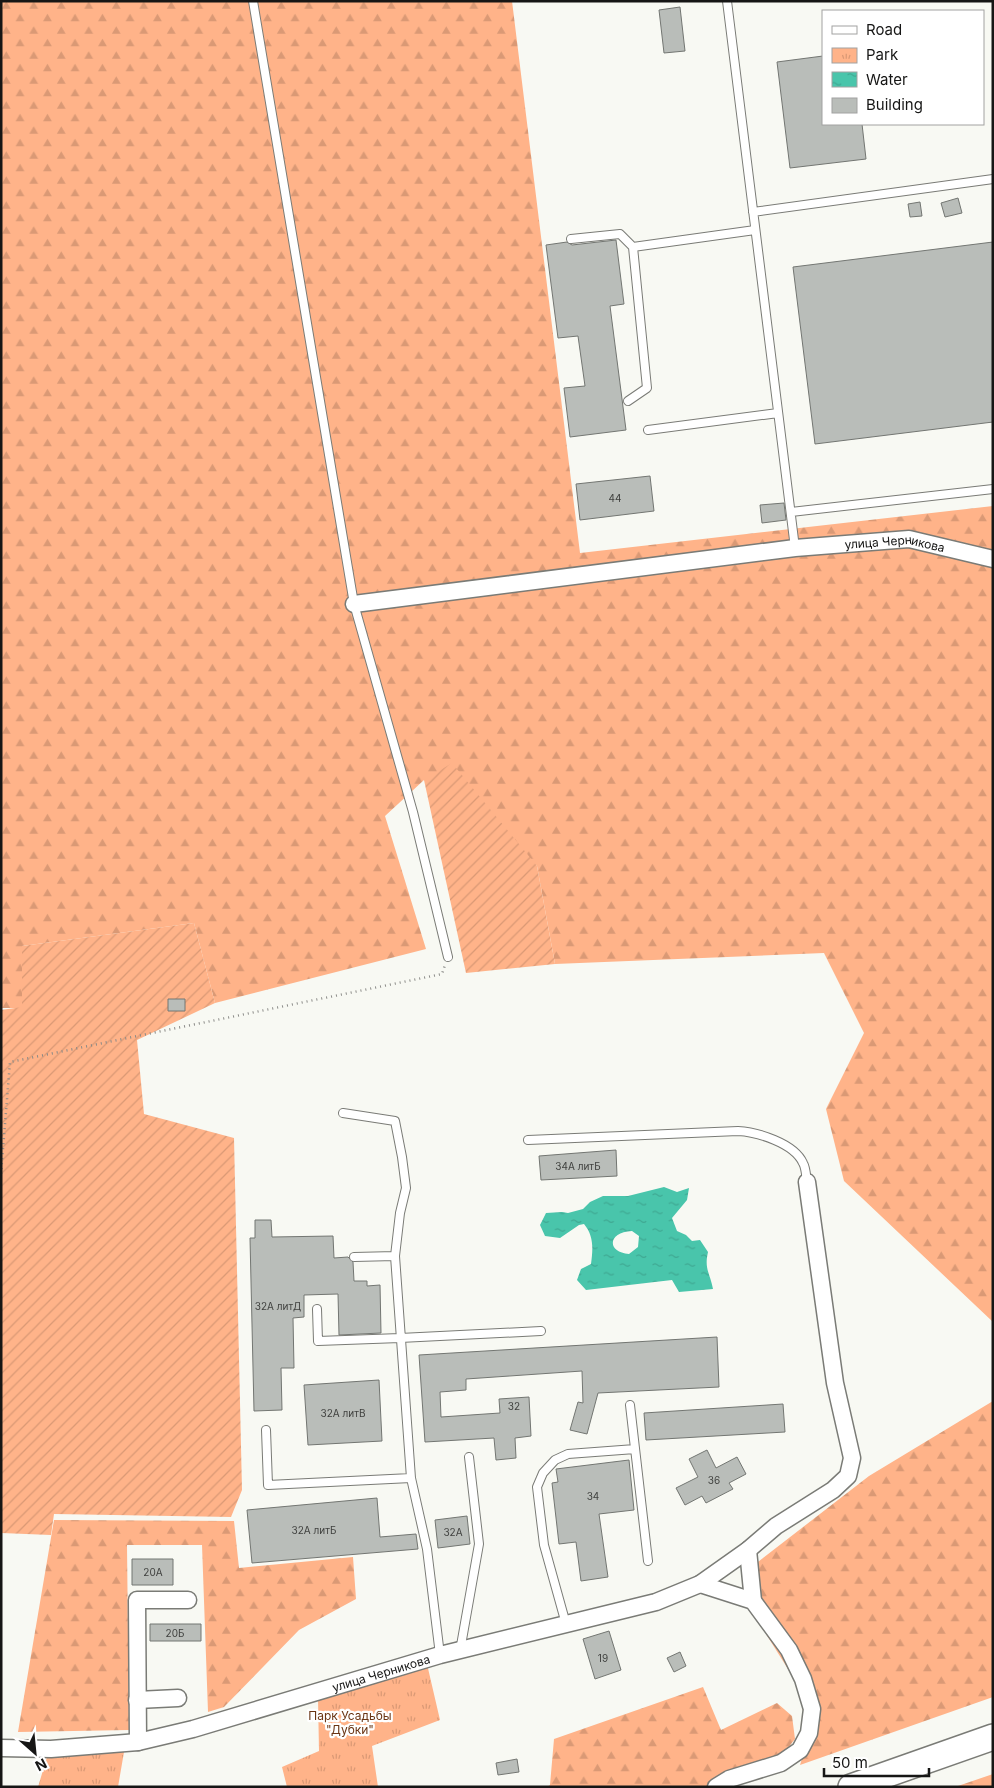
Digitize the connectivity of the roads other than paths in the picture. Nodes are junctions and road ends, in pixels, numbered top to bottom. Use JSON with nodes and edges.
{"nodes":[{"id":1,"x":253,"y":1,"type":"edge"},
{"id":2,"x":727,"y":1,"type":"edge"},
{"id":3,"x":993,"y":179,"type":"edge"},
{"id":4,"x":753,"y":212,"type":"junction"},
{"id":5,"x":756,"y":230,"type":"junction"},
{"id":6,"x":571,"y":239,"type":"dead end"},
{"id":7,"x":633,"y":247,"type":"junction"},
{"id":8,"x":628,"y":401,"type":"dead end"},
{"id":9,"x":778,"y":414,"type":"junction"},
{"id":10,"x":648,"y":430,"type":"dead end"},
{"id":11,"x":993,"y":489,"type":"edge"},
{"id":12,"x":791,"y":512,"type":"junction"},
{"id":13,"x":795,"y":548,"type":"junction"},
{"id":14,"x":993,"y":559,"type":"edge"},
{"id":15,"x":354,"y":604,"type":"junction"},
{"id":16,"x":448,"y":957,"type":"road end"},
{"id":17,"x":343,"y":1112,"type":"dead end"},
{"id":18,"x":528,"y":1140,"type":"dead end"},
{"id":19,"x":807,"y":1182,"type":"joint"},
{"id":20,"x":395,"y":1256,"type":"junction"},
{"id":21,"x":354,"y":1257,"type":"dead end"},
{"id":22,"x":317,"y":1308,"type":"dead end"},
{"id":23,"x":541,"y":1331,"type":"dead end"},
{"id":24,"x":400,"y":1338,"type":"junction"},
{"id":25,"x":630,"y":1405,"type":"dead end"},
{"id":26,"x":266,"y":1430,"type":"dead end"},
{"id":27,"x":635,"y":1449,"type":"junction"},
{"id":28,"x":469,"y":1457,"type":"dead end"},
{"id":29,"x":411,"y":1478,"type":"junction"},
{"id":30,"x":748,"y":1550,"type":"junction"},
{"id":31,"x":648,"y":1561,"type":"dead end"},
{"id":32,"x":700,"y":1584,"type":"junction"},
{"id":33,"x":188,"y":1600,"type":"dead end"},
{"id":34,"x":753,"y":1601,"type":"junction"},
{"id":35,"x":566,"y":1624,"type":"junction"},
{"id":36,"x":460,"y":1651,"type":"junction"},
{"id":37,"x":440,"y":1655,"type":"junction"},
{"id":38,"x":178,"y":1698,"type":"dead end"},
{"id":39,"x":137,"y":1700,"type":"junction"},
{"id":40,"x":993,"y":1737,"type":"edge"},
{"id":41,"x":138,"y":1742,"type":"junction"},
{"id":42,"x":1,"y":1748,"type":"edge"},
{"id":43,"x":716,"y":1787,"type":"edge"},
{"id":44,"x":851,"y":1787,"type":"edge"}],
"edges":[{"from":1,"to":15,"type":"lane"},
{"from":2,"to":4,"type":"lane"},
{"from":3,"to":4,"type":"lane"},
{"from":4,"to":5,"type":"lane"},
{"from":5,"to":7,"type":"lane"},
{"from":5,"to":9,"type":"lane"},
{"from":6,"to":7,"type":"lane"},
{"from":7,"to":8,"type":"lane"},
{"from":9,"to":10,"type":"lane"},
{"from":9,"to":12,"type":"lane"},
{"from":11,"to":12,"type":"lane"},
{"from":12,"to":13,"type":"lane"},
{"from":13,"to":14,"type":"street","name":"улица Черникова"},
{"from":13,"to":15,"type":"street","name":"улица Черникова"},
{"from":15,"to":16,"type":"lane"},
{"from":17,"to":20,"type":"lane"},
{"from":18,"to":19,"type":"lane"},
{"from":19,"to":30,"type":"street","name":"улица Черникова"},
{"from":20,"to":21,"type":"lane"},
{"from":20,"to":24,"type":"lane"},
{"from":22,"to":24,"type":"lane"},
{"from":23,"to":24,"type":"lane"},
{"from":24,"to":29,"type":"lane"},
{"from":25,"to":27,"type":"lane"},
{"from":26,"to":29,"type":"lane"},
{"from":27,"to":31,"type":"lane"},
{"from":27,"to":35,"type":"lane"},
{"from":28,"to":36,"type":"lane"},
{"from":29,"to":37,"type":"lane"},
{"from":30,"to":32,"type":"street","name":"улица Черникова"},
{"from":30,"to":34,"type":"street"},
{"from":32,"to":34,"type":"street"},
{"from":32,"to":35,"type":"street","name":"улица Черникова"},
{"from":33,"to":39,"type":"street"},
{"from":34,"to":43,"type":"street"},
{"from":35,"to":36,"type":"street","name":"улица Черникова"},
{"from":36,"to":37,"type":"street","name":"улица Черникова"},
{"from":37,"to":41,"type":"street","name":"улица Черникова"},
{"from":38,"to":39,"type":"street"},
{"from":39,"to":41,"type":"street"},
{"from":40,"to":44,"type":"main road"},
{"from":41,"to":42,"type":"street","name":"улица Черникова"}]}
